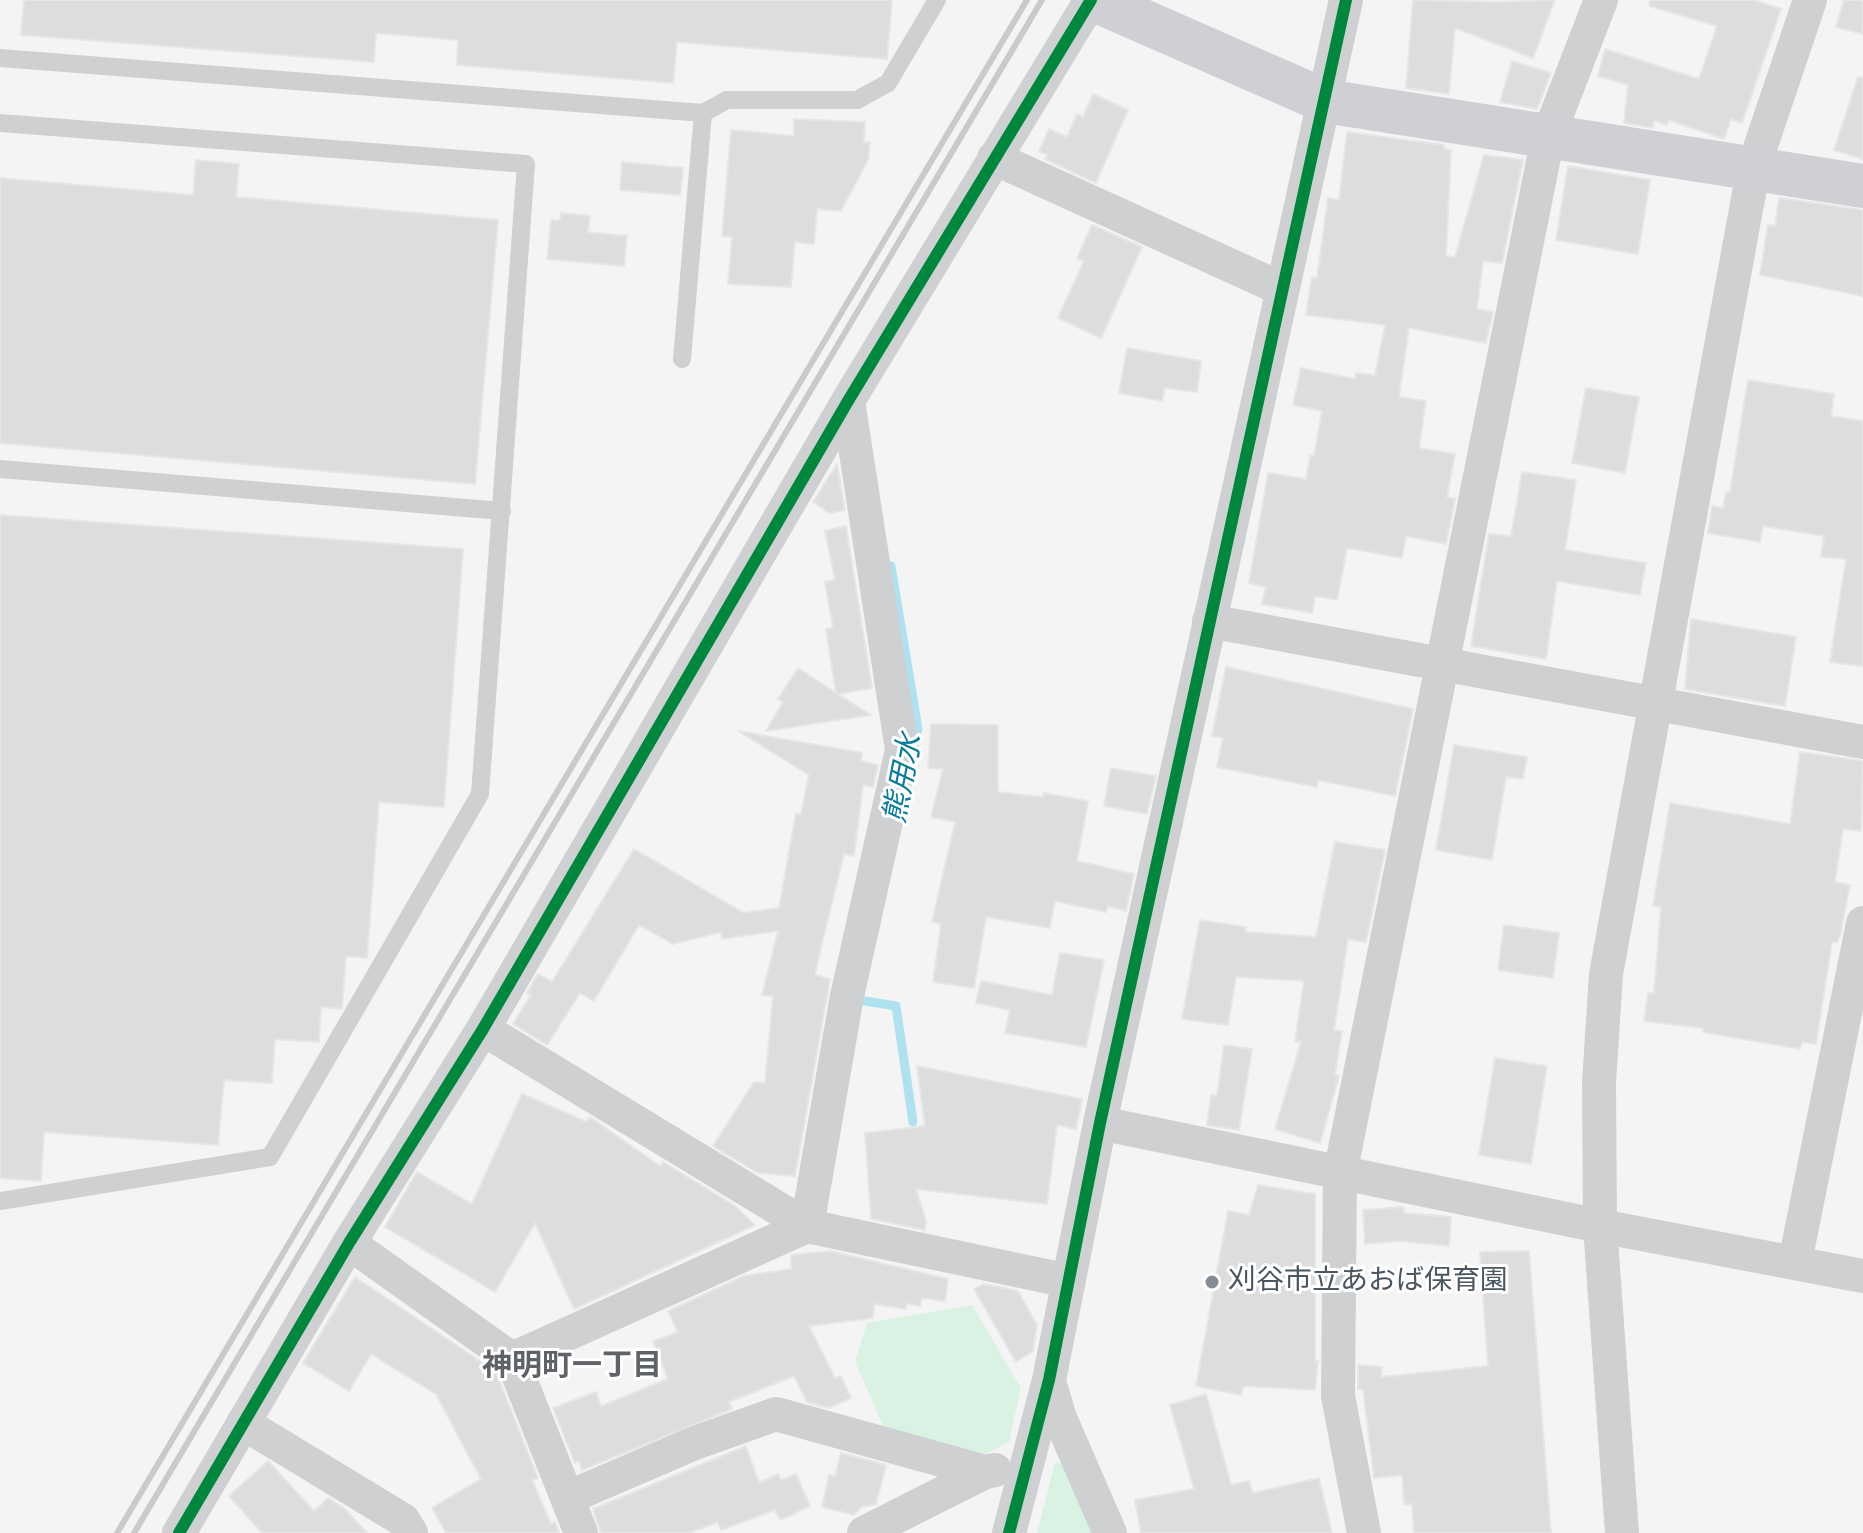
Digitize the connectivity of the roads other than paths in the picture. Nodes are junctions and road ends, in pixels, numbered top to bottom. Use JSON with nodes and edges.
{"nodes":[{"id":1,"x":937,"y":0,"type":"edge"},
{"id":2,"x":1093,"y":0,"type":"edge"},
{"id":3,"x":1346,"y":0,"type":"edge"},
{"id":4,"x":1601,"y":0,"type":"edge"},
{"id":5,"x":1810,"y":0,"type":"edge"},
{"id":6,"x":0,"y":58,"type":"edge"},
{"id":7,"x":1325,"y":101,"type":"junction"},
{"id":8,"x":703,"y":113,"type":"junction"},
{"id":9,"x":0,"y":123,"type":"edge"},
{"id":10,"x":1548,"y":137,"type":"junction"},
{"id":11,"x":994,"y":158,"type":"junction"},
{"id":12,"x":1754,"y":166,"type":"junction"},
{"id":13,"x":1863,"y":186,"type":"edge"},
{"id":14,"x":1282,"y":289,"type":"junction"},
{"id":15,"x":682,"y":359,"type":"dead end"},
{"id":16,"x":848,"y":401,"type":"junction"},
{"id":17,"x":0,"y":469,"type":"edge"},
{"id":18,"x":502,"y":511,"type":"junction"},
{"id":19,"x":1209,"y":621,"type":"junction"},
{"id":20,"x":1444,"y":664,"type":"junction"},
{"id":21,"x":1657,"y":703,"type":"junction"},
{"id":22,"x":1863,"y":742,"type":"edge"},
{"id":23,"x":1863,"y":923,"type":"edge"},
{"id":24,"x":483,"y":1029,"type":"junction"},
{"id":25,"x":1100,"y":1123,"type":"junction"},
{"id":26,"x":1340,"y":1174,"type":"junction"},
{"id":27,"x":0,"y":1201,"type":"edge"},
{"id":28,"x":807,"y":1226,"type":"junction"},
{"id":29,"x":1600,"y":1226,"type":"junction"},
{"id":30,"x":349,"y":1243,"type":"junction"},
{"id":31,"x":1795,"y":1262,"type":"junction"},
{"id":32,"x":1863,"y":1276,"type":"edge"},
{"id":33,"x":1069,"y":1281,"type":"junction"},
{"id":34,"x":512,"y":1359,"type":"junction"},
{"id":35,"x":1049,"y":1380,"type":"junction"},
{"id":36,"x":243,"y":1423,"type":"junction"},
{"id":37,"x":1027,"y":1465,"type":"junction"},
{"id":38,"x":985,"y":1472,"type":"junction"},
{"id":39,"x":567,"y":1498,"type":"junction"},
{"id":40,"x":179,"y":1533,"type":"edge"},
{"id":41,"x":411,"y":1533,"type":"edge"},
{"id":42,"x":581,"y":1533,"type":"edge"},
{"id":43,"x":864,"y":1533,"type":"edge"},
{"id":44,"x":1009,"y":1533,"type":"edge"},
{"id":45,"x":1110,"y":1533,"type":"edge"},
{"id":46,"x":1364,"y":1533,"type":"edge"},
{"id":47,"x":1622,"y":1533,"type":"edge"}],
"edges":[{"from":1,"to":8,"type":"lane"},
{"from":2,"to":7,"type":"street"},
{"from":2,"to":11,"type":"street"},
{"from":3,"to":7,"type":"street"},
{"from":4,"to":10,"type":"street"},
{"from":5,"to":12,"type":"street"},
{"from":6,"to":8,"type":"lane"},
{"from":7,"to":10,"type":"street"},
{"from":7,"to":14,"type":"street"},
{"from":8,"to":15,"type":"lane"},
{"from":9,"to":18,"type":"lane"},
{"from":10,"to":12,"type":"street"},
{"from":10,"to":20,"type":"street"},
{"from":11,"to":14,"type":"street"},
{"from":11,"to":16,"type":"street"},
{"from":12,"to":13,"type":"street"},
{"from":12,"to":21,"type":"street"},
{"from":14,"to":19,"type":"street"},
{"from":16,"to":24,"type":"street"},
{"from":16,"to":28,"type":"street"},
{"from":17,"to":18,"type":"lane"},
{"from":18,"to":27,"type":"lane"},
{"from":19,"to":20,"type":"street"},
{"from":19,"to":25,"type":"street"},
{"from":20,"to":21,"type":"street"},
{"from":20,"to":26,"type":"street"},
{"from":21,"to":22,"type":"street"},
{"from":21,"to":29,"type":"street"},
{"from":23,"to":31,"type":"street"},
{"from":24,"to":28,"type":"street"},
{"from":24,"to":30,"type":"street"},
{"from":25,"to":26,"type":"street"},
{"from":25,"to":33,"type":"street"},
{"from":26,"to":29,"type":"street"},
{"from":26,"to":46,"type":"street"},
{"from":28,"to":33,"type":"street"},
{"from":28,"to":34,"type":"street"},
{"from":29,"to":31,"type":"street"},
{"from":29,"to":47,"type":"street"},
{"from":30,"to":34,"type":"street"},
{"from":30,"to":36,"type":"street"},
{"from":31,"to":32,"type":"street"},
{"from":33,"to":35,"type":"street"},
{"from":34,"to":39,"type":"street"},
{"from":35,"to":37,"type":"street"},
{"from":35,"to":45,"type":"street"},
{"from":36,"to":40,"type":"street"},
{"from":36,"to":41,"type":"street"},
{"from":37,"to":38,"type":"street"},
{"from":37,"to":44,"type":"street"},
{"from":38,"to":39,"type":"street"},
{"from":38,"to":43,"type":"street"},
{"from":39,"to":42,"type":"street"}]}
